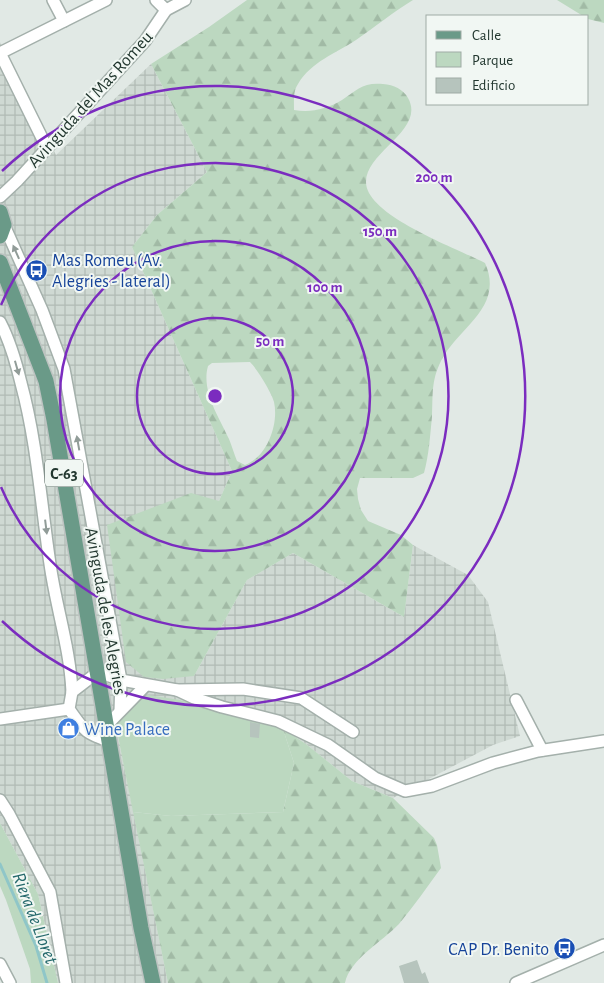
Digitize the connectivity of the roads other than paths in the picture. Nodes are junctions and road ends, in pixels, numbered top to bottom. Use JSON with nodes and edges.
{"nodes":[{"id":1,"x":53,"y":0,"type":"edge"},
{"id":2,"x":106,"y":0,"type":"edge"},
{"id":3,"x":156,"y":0,"type":"edge"},
{"id":4,"x":186,"y":0,"type":"edge"},
{"id":5,"x":166,"y":10,"type":"junction"},
{"id":6,"x":64,"y":21,"type":"junction"},
{"id":7,"x":0,"y":53,"type":"edge"},
{"id":8,"x":47,"y":148,"type":"junction"},
{"id":9,"x":17,"y":181,"type":"junction"},
{"id":10,"x":0,"y":196,"type":"edge"},
{"id":11,"x":1,"y":222,"type":"edge"},
{"id":12,"x":0,"y":262,"type":"edge"},
{"id":13,"x":3,"y":277,"type":"edge"},
{"id":14,"x":0,"y":322,"type":"edge"},
{"id":15,"x":98,"y":672,"type":"junction"},
{"id":16,"x":121,"y":680,"type":"junction"},
{"id":17,"x":146,"y":685,"type":"junction"},
{"id":18,"x":177,"y":690,"type":"junction"},
{"id":19,"x":72,"y":692,"type":"junction"},
{"id":20,"x":516,"y":700,"type":"dead end"},
{"id":21,"x":70,"y":709,"type":"junction"},
{"id":22,"x":120,"y":712,"type":"junction"},
{"id":23,"x":0,"y":719,"type":"edge"},
{"id":24,"x":107,"y":725,"type":"junction"},
{"id":25,"x":352,"y":732,"type":"dead end"},
{"id":26,"x":604,"y":740,"type":"edge"},
{"id":27,"x":110,"y":741,"type":"junction"},
{"id":28,"x":542,"y":750,"type":"junction"},
{"id":29,"x":0,"y":800,"type":"edge"},
{"id":30,"x":604,"y":945,"type":"edge"},
{"id":31,"x":0,"y":964,"type":"edge"},
{"id":32,"x":535,"y":979,"type":"edge"},
{"id":33,"x":10,"y":983,"type":"edge"},
{"id":34,"x":66,"y":983,"type":"edge"},
{"id":35,"x":154,"y":983,"type":"edge"},
{"id":36,"x":516,"y":983,"type":"edge"}],
"edges":[{"from":1,"to":6,"type":"street"},
{"from":2,"to":6,"type":"street"},
{"from":3,"to":5,"type":"street"},
{"from":4,"to":5,"type":"street","name":"Avinguda del Mas Romeu"},
{"from":5,"to":8,"type":"street","name":"Avinguda del Mas Romeu"},
{"from":6,"to":7,"type":"street"},
{"from":7,"to":8,"type":"street"},
{"from":8,"to":9,"type":"street","name":"Avinguda del Mas Romeu"},
{"from":9,"to":10,"type":"street","name":"Avinguda del Mas Romeu"},
{"from":9,"to":11,"type":"street","name":"Avinguda del Mas Romeu"},
{"from":16,"to":11,"type":"street","one_way":true},
{"from":12,"to":13,"type":"main road","name":"Avinguda de les Alegries","number":"C-63"},
{"from":13,"to":15,"type":"main road","name":"Avinguda de les Alegries","number":"C-63"},
{"from":14,"to":19,"type":"street","one_way":true},
{"from":15,"to":16,"type":"street"},
{"from":15,"to":19,"type":"street"},
{"from":15,"to":24,"type":"main road","name":"Avinguda de les Alegries","number":"C-63"},
{"from":16,"to":17,"type":"street"},
{"from":16,"to":22,"type":"street"},
{"from":17,"to":18,"type":"street"},
{"from":17,"to":22,"type":"street"},
{"from":18,"to":25,"type":"street"},
{"from":18,"to":28,"type":"street"},
{"from":19,"to":21,"type":"street"},
{"from":20,"to":28,"type":"street"},
{"from":21,"to":23,"type":"street"},
{"from":21,"to":27,"type":"street"},
{"from":22,"to":24,"type":"street"},
{"from":24,"to":27,"type":"main road","name":"Avinguda de les Alegries","number":"C-63"},
{"from":26,"to":28,"type":"street"},
{"from":27,"to":35,"type":"main road","name":"Avinguda de les Alegries","number":"C-63"},
{"from":29,"to":34,"type":"street"},
{"from":30,"to":32,"type":"street"},
{"from":31,"to":33,"type":"street"},
{"from":32,"to":36,"type":"street"}]}
